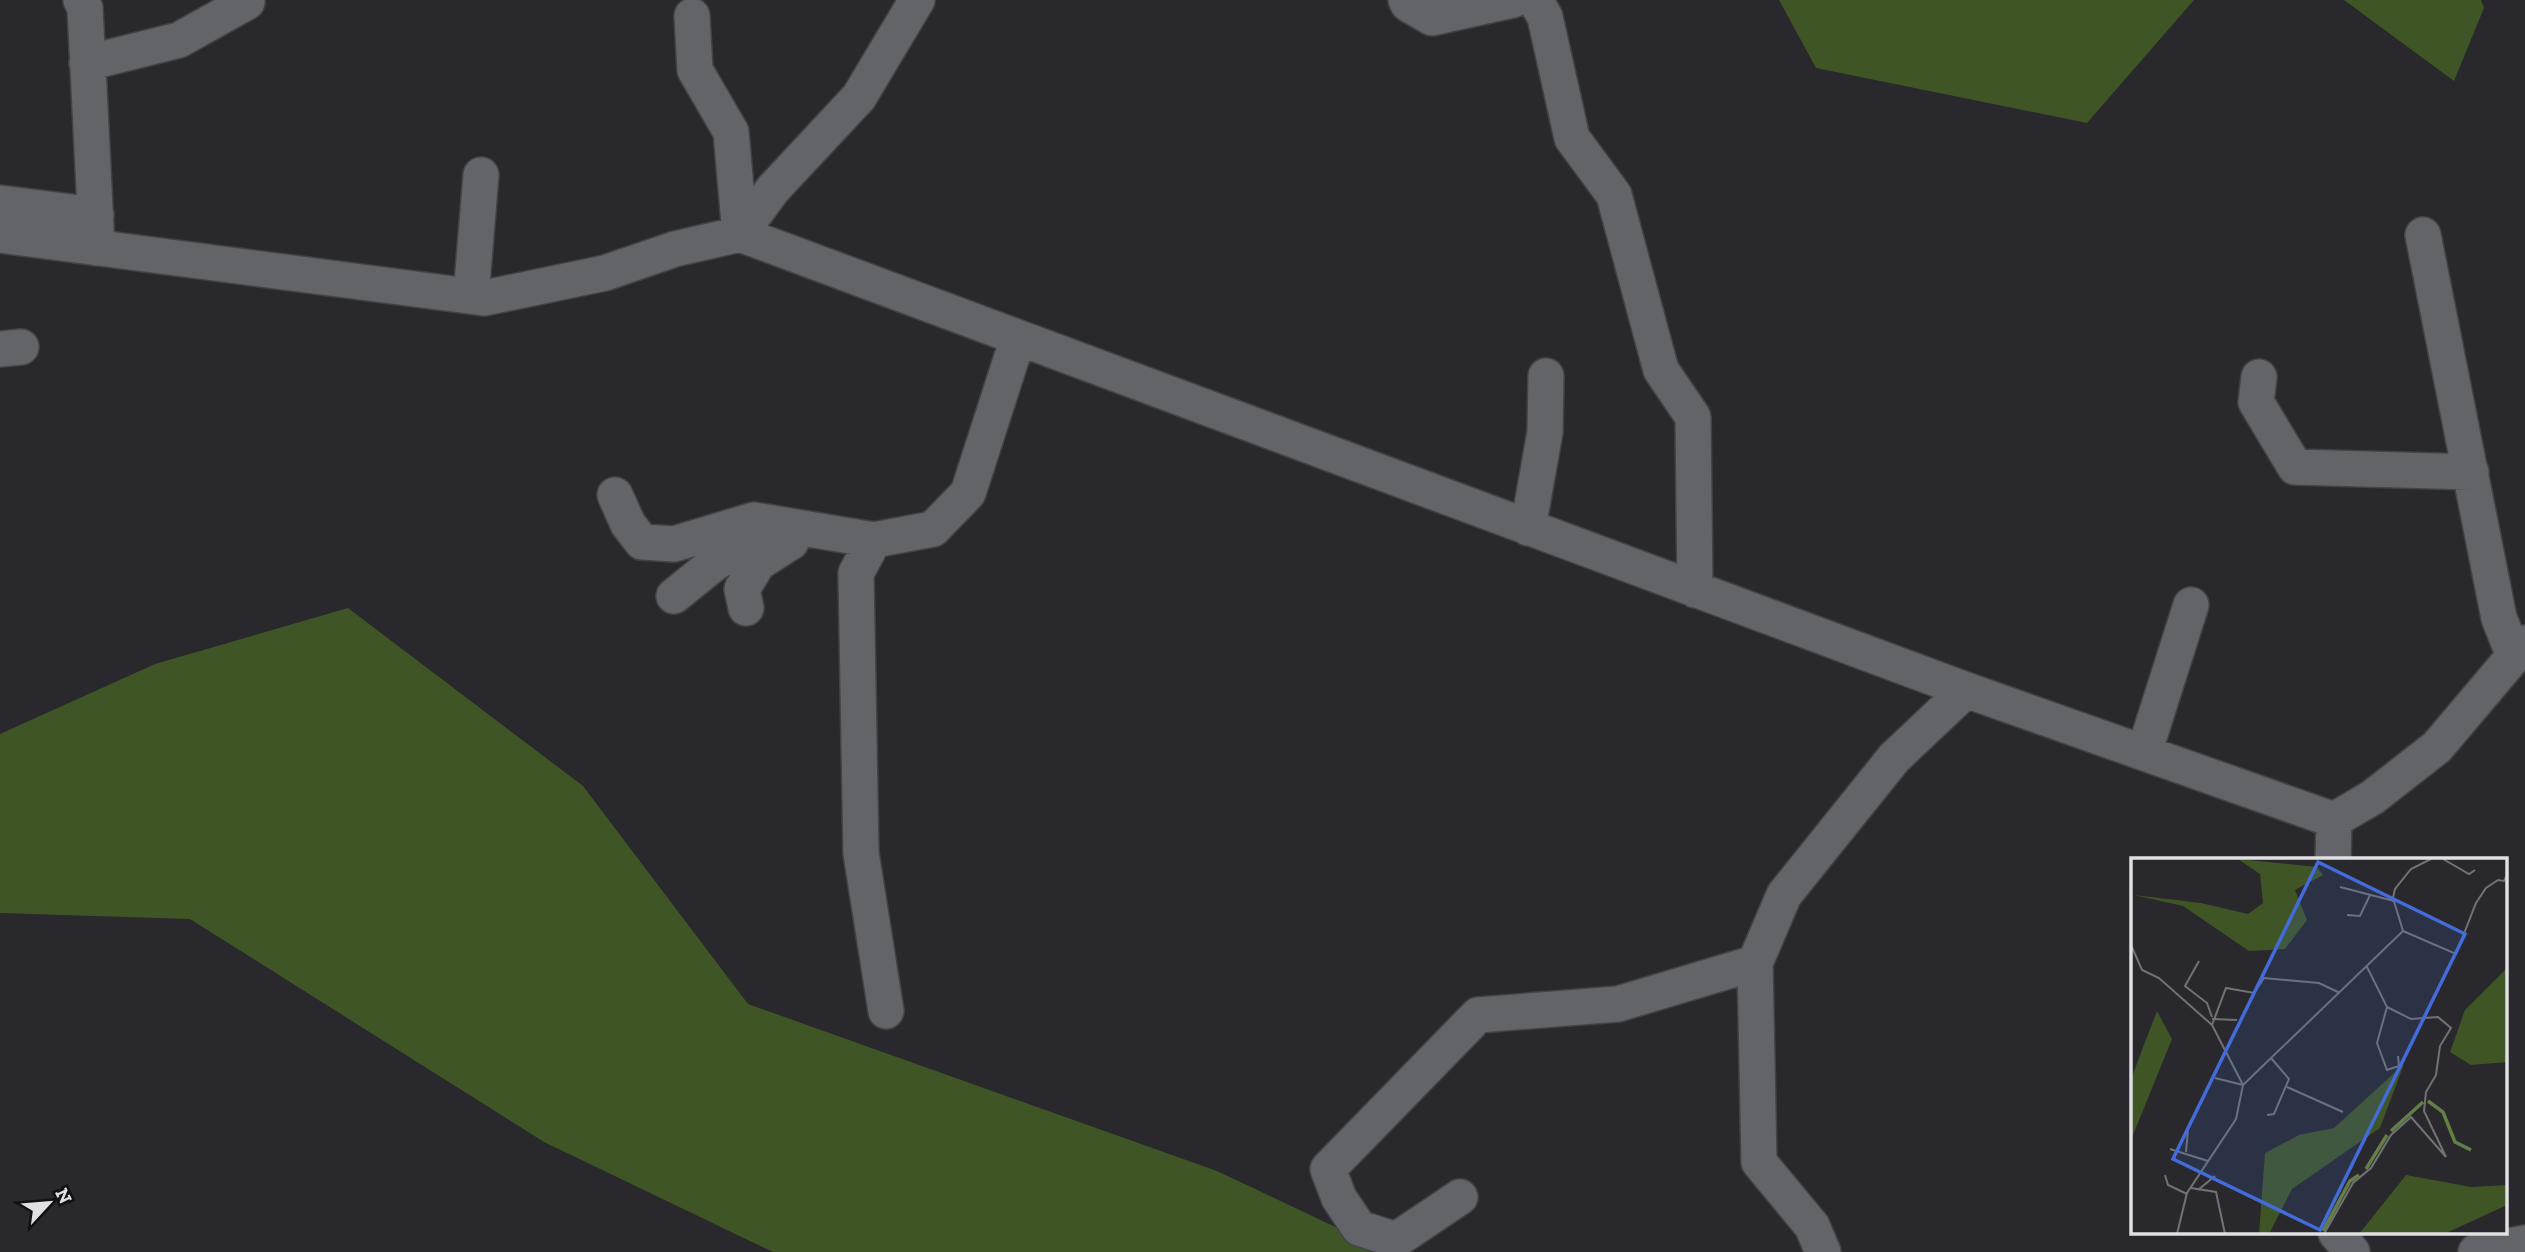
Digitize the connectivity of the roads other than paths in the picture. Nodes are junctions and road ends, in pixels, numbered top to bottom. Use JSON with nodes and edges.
{"nodes":[{"id":1,"x":81,"y":0,"type":"edge"},
{"id":2,"x":917,"y":0,"type":"edge"},
{"id":3,"x":1406,"y":0,"type":"edge"},
{"id":4,"x":1513,"y":0,"type":"edge"},
{"id":5,"x":1535,"y":0,"type":"edge"},
{"id":6,"x":247,"y":2,"type":"dead end"},
{"id":7,"x":692,"y":16,"type":"dead end"},
{"id":8,"x":87,"y":63,"type":"junction"},
{"id":9,"x":481,"y":175,"type":"dead end"},
{"id":10,"x":0,"y":203,"type":"edge"},
{"id":11,"x":97,"y":231,"type":"junction"},
{"id":12,"x":740,"y":234,"type":"junction"},
{"id":13,"x":0,"y":235,"type":"edge"},
{"id":14,"x":2423,"y":235,"type":"dead end"},
{"id":15,"x":471,"y":296,"type":"junction"},
{"id":16,"x":1018,"y":338,"type":"junction"},
{"id":17,"x":1546,"y":376,"type":"dead end"},
{"id":18,"x":2259,"y":377,"type":"dead end"},
{"id":19,"x":2470,"y":472,"type":"junction"},
{"id":20,"x":615,"y":495,"type":"dead end"},
{"id":21,"x":798,"y":527,"type":"junction"},
{"id":22,"x":1528,"y":527,"type":"junction"},
{"id":23,"x":874,"y":540,"type":"junction"},
{"id":24,"x":1695,"y":590,"type":"junction"},
{"id":25,"x":674,"y":596,"type":"dead end"},
{"id":26,"x":2190,"y":606,"type":"dead end"},
{"id":27,"x":746,"y":608,"type":"dead end"},
{"id":28,"x":2520,"y":649,"type":"edge"},
{"id":29,"x":1966,"y":690,"type":"junction"},
{"id":30,"x":2144,"y":753,"type":"junction"},
{"id":31,"x":2334,"y":820,"type":"junction"},
{"id":32,"x":2333,"y":858,"type":"edge"},
{"id":33,"x":1755,"y":963,"type":"junction"},
{"id":34,"x":886,"y":1011,"type":"dead end"},
{"id":35,"x":1460,"y":1196,"type":"dead end"},
{"id":36,"x":2336,"y":1234,"type":"edge"},
{"id":37,"x":2525,"y":1243,"type":"edge"},
{"id":38,"x":1823,"y":1252,"type":"edge"},
{"id":39,"x":2352,"y":1252,"type":"edge"},
{"id":40,"x":2476,"y":1252,"type":"edge"}],
"edges":[{"from":1,"to":8,"type":"street"},
{"from":2,"to":12,"type":"street"},
{"from":3,"to":4,"type":"street"},
{"from":5,"to":24,"type":"street"},
{"from":6,"to":8,"type":"street"},
{"from":7,"to":12,"type":"street"},
{"from":8,"to":11,"type":"street"},
{"from":9,"to":15,"type":"street"},
{"from":10,"to":11,"type":"street"},
{"from":11,"to":13,"type":"street"},
{"from":11,"to":15,"type":"street"},
{"from":12,"to":15,"type":"street"},
{"from":12,"to":16,"type":"street"},
{"from":14,"to":19,"type":"street"},
{"from":16,"to":22,"type":"street"},
{"from":16,"to":23,"type":"street"},
{"from":17,"to":22,"type":"street"},
{"from":18,"to":19,"type":"street"},
{"from":19,"to":28,"type":"street"},
{"from":20,"to":21,"type":"street"},
{"from":21,"to":23,"type":"street"},
{"from":21,"to":25,"type":"street"},
{"from":21,"to":27,"type":"street"},
{"from":22,"to":24,"type":"street"},
{"from":23,"to":34,"type":"street"},
{"from":24,"to":29,"type":"street"},
{"from":26,"to":30,"type":"street"},
{"from":28,"to":31,"type":"street"},
{"from":29,"to":30,"type":"street"},
{"from":29,"to":33,"type":"street"},
{"from":30,"to":31,"type":"street"},
{"from":31,"to":32,"type":"street"},
{"from":33,"to":35,"type":"street"},
{"from":33,"to":38,"type":"street"},
{"from":36,"to":39,"type":"street"},
{"from":37,"to":40,"type":"street"}]}
